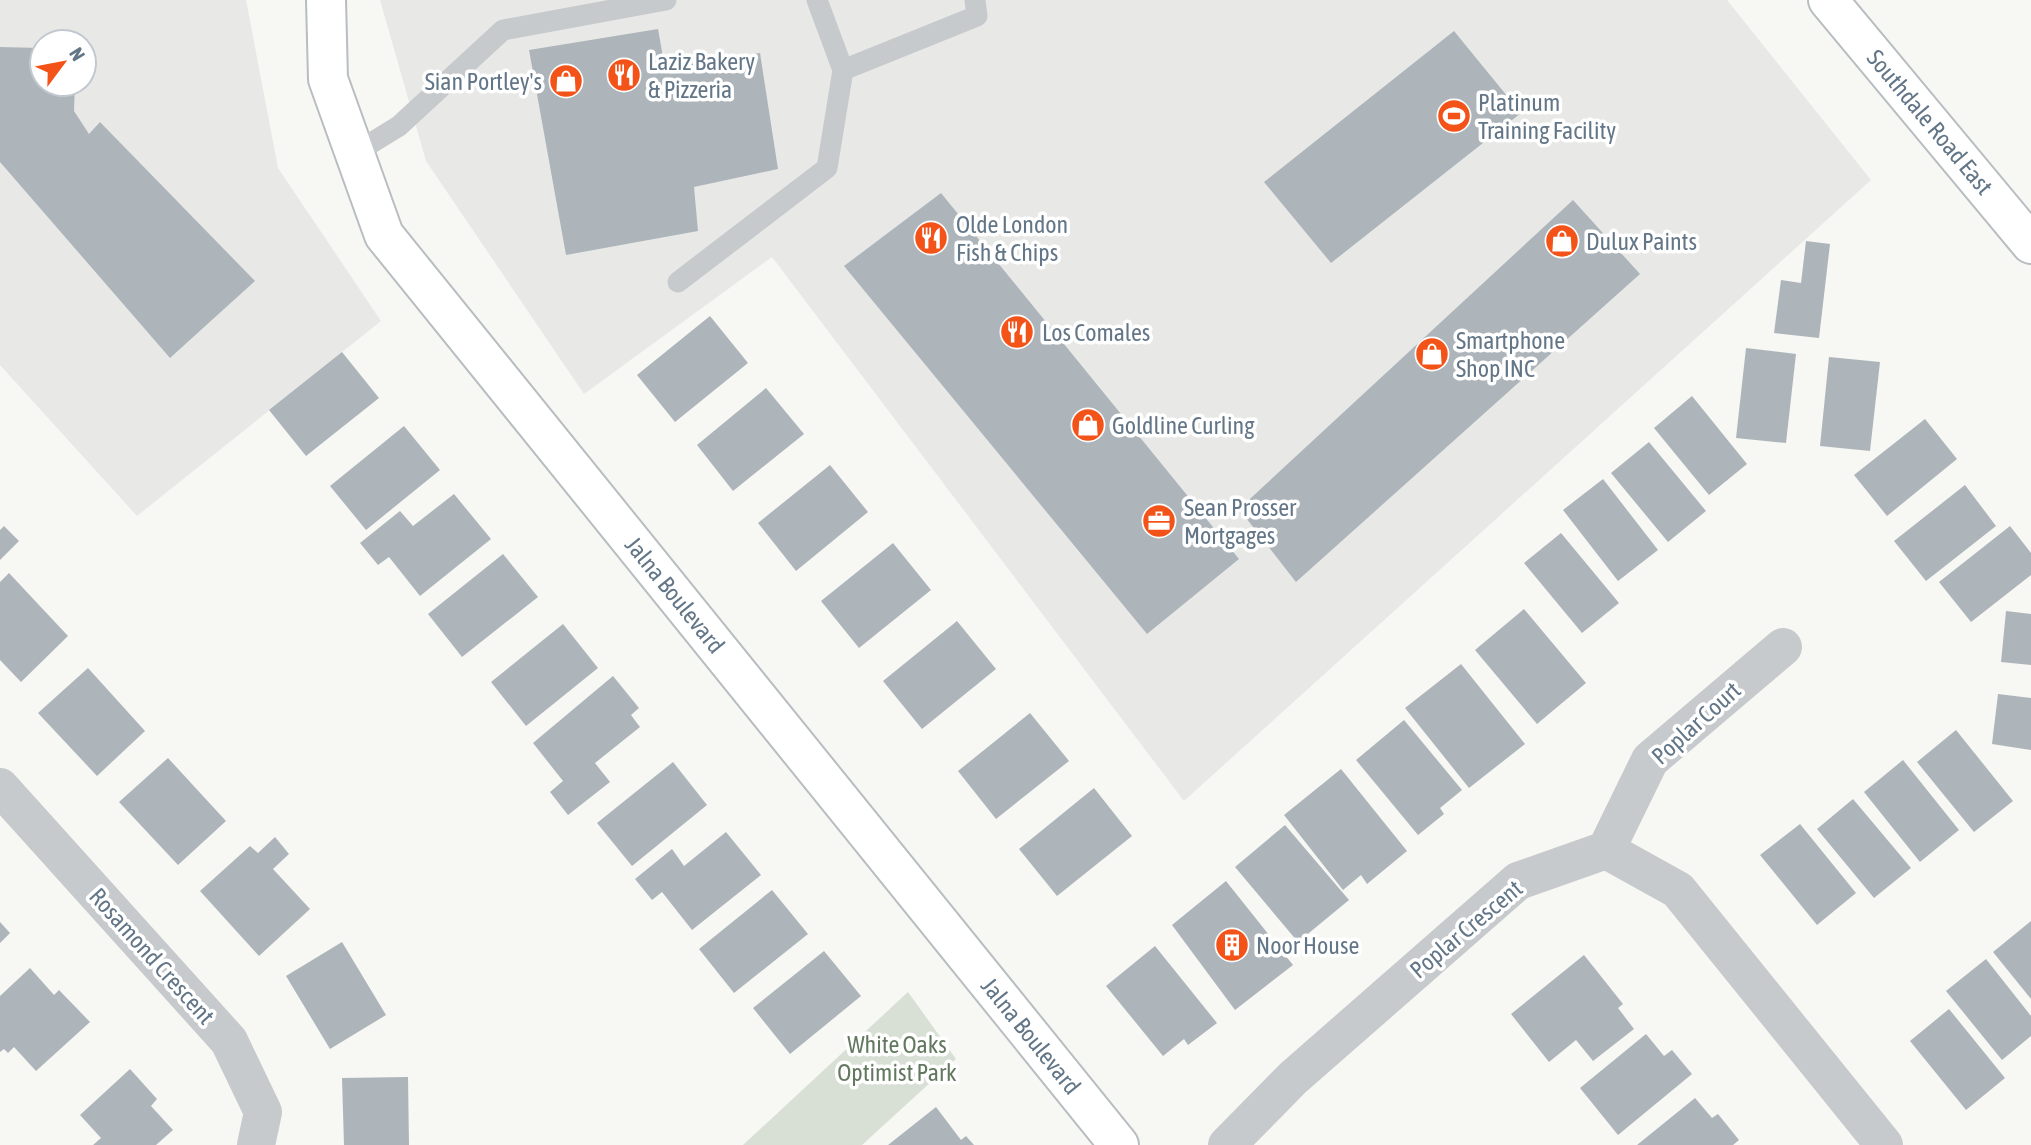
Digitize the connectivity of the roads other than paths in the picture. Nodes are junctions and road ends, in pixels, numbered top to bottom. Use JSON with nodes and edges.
{"nodes":[{"id":1,"x":326,"y":0,"type":"edge"},
{"id":2,"x":666,"y":0,"type":"edge"},
{"id":3,"x":817,"y":0,"type":"edge"},
{"id":4,"x":975,"y":0,"type":"edge"},
{"id":5,"x":1828,"y":0,"type":"edge"},
{"id":6,"x":843,"y":70,"type":"junction"},
{"id":7,"x":355,"y":153,"type":"junction"},
{"id":8,"x":2031,"y":244,"type":"edge"},
{"id":9,"x":678,"y":282,"type":"dead end"},
{"id":10,"x":1783,"y":647,"type":"dead end"},
{"id":11,"x":0,"y":787,"type":"edge"},
{"id":12,"x":1605,"y":850,"type":"junction"},
{"id":13,"x":256,"y":1145,"type":"edge"},
{"id":14,"x":1119,"y":1145,"type":"edge"},
{"id":15,"x":1227,"y":1145,"type":"edge"},
{"id":16,"x":1884,"y":1145,"type":"edge"}],
"edges":[{"from":1,"to":7,"type":"street","name":"Jalna Boulevard"},
{"from":2,"to":7,"type":"lane"},
{"from":3,"to":6,"type":"lane"},
{"from":4,"to":6,"type":"lane"},
{"from":5,"to":8,"type":"street","name":"Southdale Road East"},
{"from":6,"to":9,"type":"lane"},
{"from":7,"to":14,"type":"street","name":"Jalna Boulevard"},
{"from":10,"to":12,"type":"street","name":"Poplar Court"},
{"from":11,"to":13,"type":"street","name":"Rosamond Crescent"},
{"from":12,"to":15,"type":"street","name":"Poplar Crescent"},
{"from":12,"to":16,"type":"street"}]}
